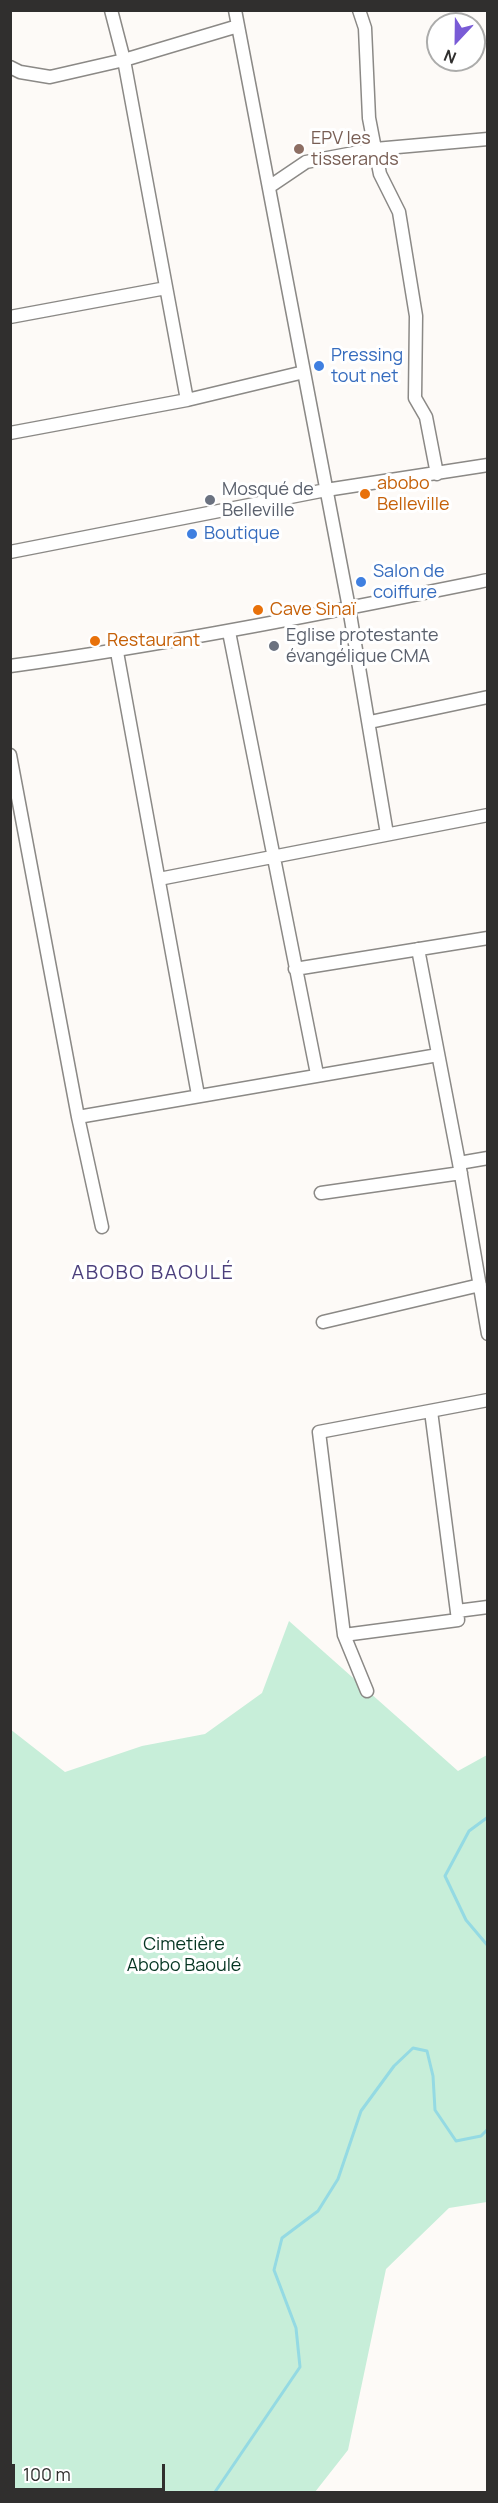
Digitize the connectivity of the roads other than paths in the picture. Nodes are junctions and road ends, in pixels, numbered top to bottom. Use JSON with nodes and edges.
{"nodes":[{"id":1,"x":111,"y":10,"type":"edge"},
{"id":2,"x":235,"y":10,"type":"edge"},
{"id":3,"x":358,"y":10,"type":"edge"},
{"id":4,"x":238,"y":26,"type":"junction"},
{"id":5,"x":124,"y":60,"type":"junction"},
{"id":6,"x":10,"y":67,"type":"edge"},
{"id":7,"x":488,"y":140,"type":"edge"},
{"id":8,"x":375,"y":149,"type":"junction"},
{"id":9,"x":269,"y":187,"type":"junction"},
{"id":10,"x":166,"y":288,"type":"junction"},
{"id":11,"x":10,"y":317,"type":"edge"},
{"id":12,"x":304,"y":372,"type":"junction"},
{"id":13,"x":186,"y":400,"type":"junction"},
{"id":14,"x":10,"y":433,"type":"edge"},
{"id":15,"x":488,"y":465,"type":"edge"},
{"id":16,"x":438,"y":474,"type":"junction"},
{"id":17,"x":326,"y":490,"type":"junction"},
{"id":18,"x":10,"y":552,"type":"edge"},
{"id":19,"x":488,"y":580,"type":"edge"},
{"id":20,"x":349,"y":608,"type":"junction"},
{"id":21,"x":229,"y":632,"type":"junction"},
{"id":22,"x":117,"y":652,"type":"junction"},
{"id":23,"x":10,"y":666,"type":"edge"},
{"id":24,"x":488,"y":697,"type":"edge"},
{"id":25,"x":370,"y":722,"type":"junction"},
{"id":26,"x":10,"y":755,"type":"edge"},
{"id":27,"x":488,"y":815,"type":"edge"},
{"id":28,"x":387,"y":834,"type":"junction"},
{"id":29,"x":275,"y":857,"type":"junction"},
{"id":30,"x":159,"y":879,"type":"junction"},
{"id":31,"x":488,"y":939,"type":"edge"},
{"id":32,"x":418,"y":949,"type":"junction"},
{"id":33,"x":295,"y":969,"type":"junction"},
{"id":34,"x":438,"y":1054,"type":"junction"},
{"id":35,"x":317,"y":1074,"type":"junction"},
{"id":36,"x":198,"y":1095,"type":"junction"},
{"id":37,"x":78,"y":1116,"type":"junction"},
{"id":38,"x":488,"y":1158,"type":"edge"},
{"id":39,"x":460,"y":1168,"type":"junction"},
{"id":40,"x":321,"y":1193,"type":"dead end"},
{"id":41,"x":102,"y":1227,"type":"dead end"},
{"id":42,"x":480,"y":1285,"type":"junction"},
{"id":43,"x":322,"y":1322,"type":"dead end"},
{"id":44,"x":488,"y":1334,"type":"edge"},
{"id":45,"x":488,"y":1400,"type":"edge"},
{"id":46,"x":431,"y":1411,"type":"junction"},
{"id":47,"x":488,"y":1607,"type":"edge"},
{"id":48,"x":457,"y":1611,"type":"junction"},
{"id":49,"x":344,"y":1635,"type":"junction"},
{"id":50,"x":367,"y":1691,"type":"dead end"}],
"edges":[{"from":1,"to":5,"type":"street"},
{"from":2,"to":4,"type":"street"},
{"from":3,"to":8,"type":"street"},
{"from":4,"to":5,"type":"street"},
{"from":4,"to":9,"type":"street"},
{"from":5,"to":6,"type":"street"},
{"from":5,"to":10,"type":"street"},
{"from":7,"to":8,"type":"street"},
{"from":8,"to":9,"type":"street"},
{"from":8,"to":16,"type":"street"},
{"from":9,"to":12,"type":"street"},
{"from":10,"to":11,"type":"street"},
{"from":10,"to":13,"type":"street"},
{"from":12,"to":13,"type":"street"},
{"from":12,"to":17,"type":"street"},
{"from":13,"to":14,"type":"street"},
{"from":15,"to":16,"type":"street"},
{"from":16,"to":17,"type":"street"},
{"from":17,"to":18,"type":"street"},
{"from":17,"to":20,"type":"street"},
{"from":19,"to":20,"type":"street"},
{"from":20,"to":21,"type":"street"},
{"from":20,"to":25,"type":"street"},
{"from":21,"to":22,"type":"street"},
{"from":21,"to":29,"type":"street"},
{"from":22,"to":23,"type":"street"},
{"from":22,"to":30,"type":"street"},
{"from":24,"to":25,"type":"street"},
{"from":25,"to":28,"type":"street"},
{"from":26,"to":37,"type":"street"},
{"from":27,"to":28,"type":"street"},
{"from":28,"to":29,"type":"street"},
{"from":29,"to":30,"type":"street"},
{"from":29,"to":33,"type":"street"},
{"from":30,"to":36,"type":"street"},
{"from":31,"to":32,"type":"street"},
{"from":32,"to":33,"type":"street"},
{"from":32,"to":34,"type":"street"},
{"from":33,"to":35,"type":"street"},
{"from":34,"to":35,"type":"street"},
{"from":34,"to":39,"type":"street"},
{"from":35,"to":36,"type":"street"},
{"from":36,"to":37,"type":"street"},
{"from":37,"to":41,"type":"street"},
{"from":38,"to":39,"type":"street"},
{"from":39,"to":40,"type":"street"},
{"from":39,"to":42,"type":"street"},
{"from":42,"to":43,"type":"street"},
{"from":42,"to":44,"type":"street"},
{"from":45,"to":46,"type":"street"},
{"from":46,"to":48,"type":"street"},
{"from":46,"to":49,"type":"street"},
{"from":47,"to":48,"type":"street"},
{"from":48,"to":49,"type":"street"},
{"from":49,"to":50,"type":"street"}]}
